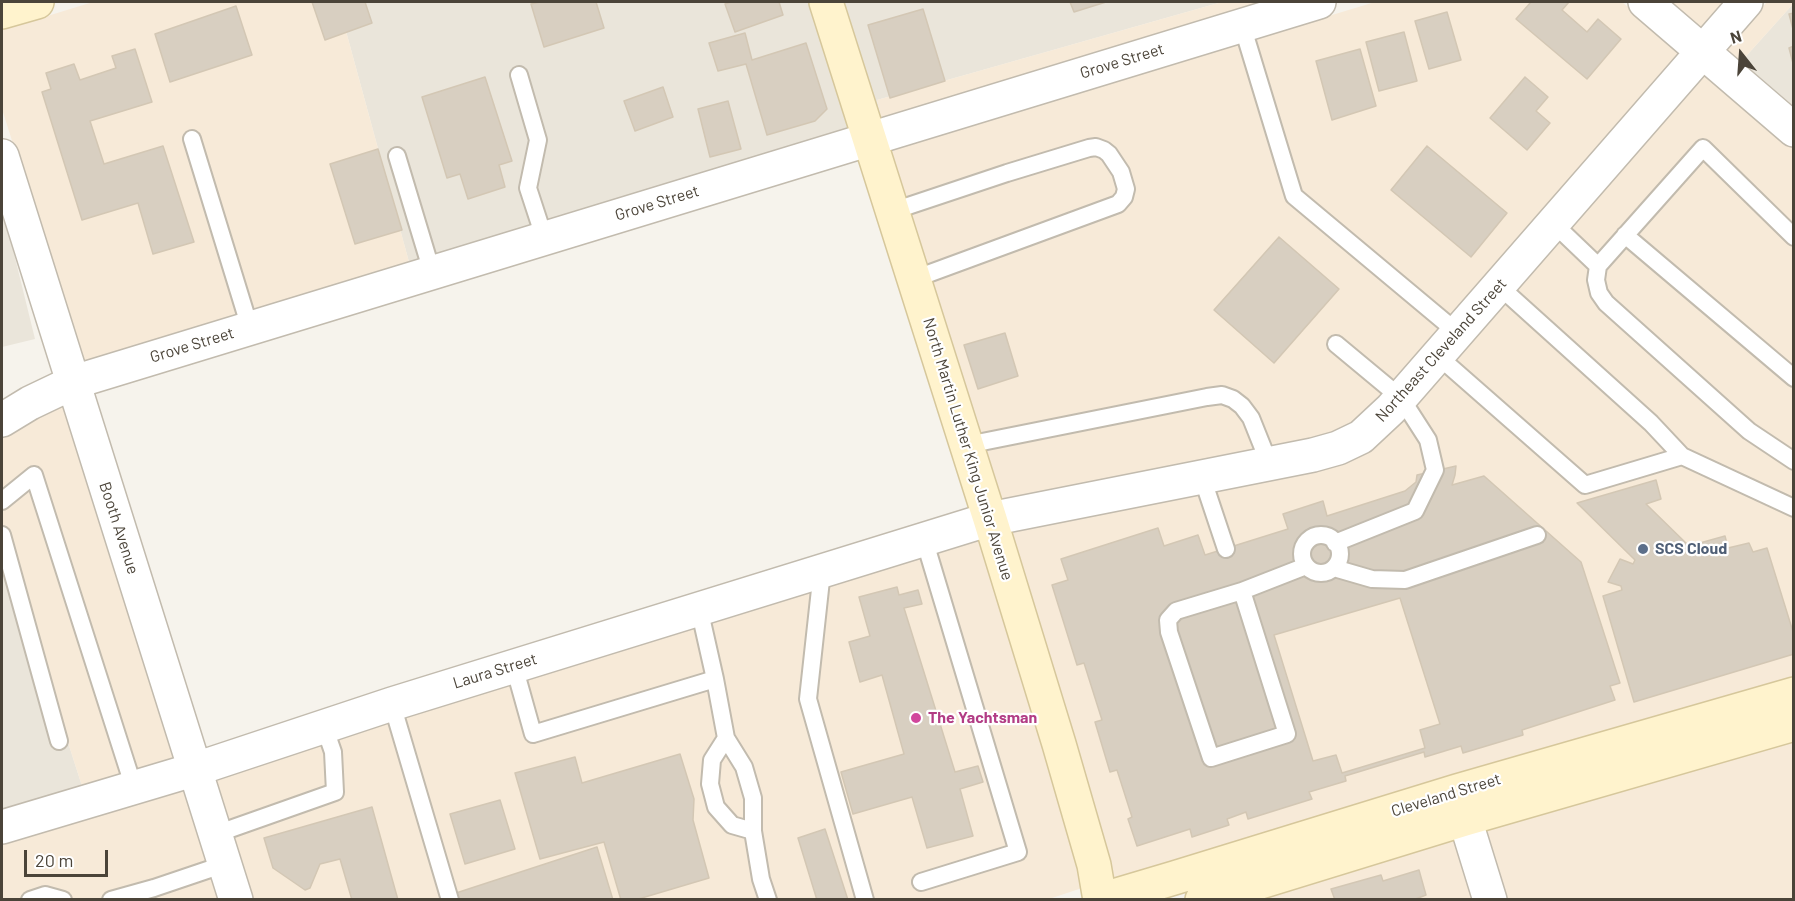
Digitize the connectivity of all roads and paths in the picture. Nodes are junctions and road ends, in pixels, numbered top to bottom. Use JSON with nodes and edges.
{"nodes":[{"id":1,"x":37,"y":2,"type":"edge"},
{"id":2,"x":826,"y":2,"type":"edge"},
{"id":3,"x":1319,"y":2,"type":"edge"},
{"id":4,"x":1645,"y":2,"type":"edge"},
{"id":5,"x":1746,"y":2,"type":"edge"},
{"id":6,"x":2,"y":12,"type":"edge"},
{"id":7,"x":1242,"y":25,"type":"junction"},
{"id":8,"x":1703,"y":51,"type":"junction"},
{"id":9,"x":519,"y":75,"type":"dead end"},
{"id":10,"x":1794,"y":130,"type":"edge"},
{"id":11,"x":869,"y":138,"type":"junction"},
{"id":12,"x":192,"y":139,"type":"dead end"},
{"id":13,"x":2,"y":156,"type":"edge"},
{"id":14,"x":397,"y":156,"type":"dead end"},
{"id":15,"x":892,"y":212,"type":"junction"},
{"id":16,"x":1553,"y":223,"type":"junction"},
{"id":17,"x":1626,"y":235,"type":"junction"},
{"id":18,"x":544,"y":237,"type":"junction"},
{"id":19,"x":1794,"y":237,"type":"edge"},
{"id":20,"x":1598,"y":266,"type":"junction"},
{"id":21,"x":432,"y":272,"type":"junction"},
{"id":22,"x":914,"y":279,"type":"junction"},
{"id":23,"x":1499,"y":286,"type":"junction"},
{"id":24,"x":250,"y":328,"type":"junction"},
{"id":25,"x":1336,"y":344,"type":"dead end"},
{"id":26,"x":1448,"y":345,"type":"junction"},
{"id":27,"x":1794,"y":378,"type":"edge"},
{"id":28,"x":74,"y":382,"type":"junction"},
{"id":29,"x":1401,"y":398,"type":"junction"},
{"id":30,"x":2,"y":420,"type":"edge"},
{"id":31,"x":967,"y":445,"type":"junction"},
{"id":32,"x":1682,"y":456,"type":"junction"},
{"id":33,"x":1794,"y":461,"type":"edge"},
{"id":34,"x":1269,"y":463,"type":"junction"},
{"id":35,"x":1202,"y":477,"type":"junction"},
{"id":36,"x":2,"y":501,"type":"edge"},
{"id":37,"x":1794,"y":508,"type":"edge"},
{"id":38,"x":990,"y":519,"type":"junction"},
{"id":39,"x":2,"y":535,"type":"edge"},
{"id":40,"x":1537,"y":535,"type":"dead end"},
{"id":41,"x":924,"y":539,"type":"junction"},
{"id":42,"x":1335,"y":543,"type":"junction"},
{"id":43,"x":1226,"y":549,"type":"dead end"},
{"id":44,"x":1306,"y":566,"type":"junction"},
{"id":45,"x":1334,"y":568,"type":"junction"},
{"id":46,"x":822,"y":571,"type":"junction"},
{"id":47,"x":1242,"y":591,"type":"junction"},
{"id":48,"x":699,"y":608,"type":"junction"},
{"id":49,"x":514,"y":666,"type":"junction"},
{"id":50,"x":715,"y":679,"type":"junction"},
{"id":51,"x":1794,"y":694,"type":"edge"},
{"id":52,"x":392,"y":704,"type":"junction"},
{"id":53,"x":1794,"y":724,"type":"edge"},
{"id":54,"x":324,"y":726,"type":"junction"},
{"id":55,"x":726,"y":738,"type":"junction"},
{"id":56,"x":60,"y":741,"type":"dead end"},
{"id":57,"x":196,"y":769,"type":"junction"},
{"id":58,"x":134,"y":788,"type":"junction"},
{"id":59,"x":1465,"y":819,"type":"junction"},
{"id":60,"x":2,"y":827,"type":"edge"},
{"id":61,"x":753,"y":831,"type":"junction"},
{"id":62,"x":220,"y":849,"type":"junction"},
{"id":63,"x":921,"y":882,"type":"dead end"},
{"id":64,"x":156,"y":894,"type":"edge"},
{"id":65,"x":30,"y":900,"type":"edge"},
{"id":66,"x":63,"y":900,"type":"edge"},
{"id":67,"x":111,"y":900,"type":"edge"},
{"id":68,"x":236,"y":900,"type":"edge"},
{"id":69,"x":450,"y":900,"type":"edge"},
{"id":70,"x":768,"y":900,"type":"edge"},
{"id":71,"x":865,"y":900,"type":"edge"},
{"id":72,"x":1100,"y":900,"type":"edge"},
{"id":73,"x":1202,"y":900,"type":"edge"},
{"id":74,"x":1490,"y":900,"type":"edge"}],
"edges":[{"from":1,"to":6,"type":"street"},
{"from":2,"to":11,"type":"street","name":"North Martin Luther King Junior Avenue"},
{"from":3,"to":7,"type":"street","name":"Grove Street"},
{"from":4,"to":8,"type":"street"},
{"from":5,"to":8,"type":"street","name":"Northeast Cleveland Street"},
{"from":7,"to":11,"type":"street","name":"Grove Street"},
{"from":7,"to":26,"type":"lane"},
{"from":8,"to":10,"type":"street"},
{"from":8,"to":16,"type":"street","name":"Northeast Cleveland Street"},
{"from":9,"to":18,"type":"lane"},
{"from":11,"to":15,"type":"street","name":"North Martin Luther King Junior Avenue"},
{"from":11,"to":18,"type":"street","name":"Grove Street"},
{"from":12,"to":24,"type":"lane"},
{"from":13,"to":28,"type":"street","name":"Booth Avenue"},
{"from":14,"to":21,"type":"lane"},
{"from":15,"to":22,"type":"street","name":"North Martin Luther King Junior Avenue"},
{"from":15,"to":22,"type":"lane"},
{"from":16,"to":20,"type":"lane"},
{"from":16,"to":23,"type":"street","name":"Northeast Cleveland Street"},
{"from":17,"to":19,"type":"lane"},
{"from":17,"to":20,"type":"lane"},
{"from":17,"to":27,"type":"lane"},
{"from":18,"to":21,"type":"street","name":"Grove Street"},
{"from":20,"to":33,"type":"lane"},
{"from":21,"to":24,"type":"street","name":"Grove Street"},
{"from":22,"to":31,"type":"street","name":"North Martin Luther King Junior Avenue"},
{"from":23,"to":26,"type":"street","name":"Northeast Cleveland Street"},
{"from":23,"to":32,"type":"lane"},
{"from":24,"to":28,"type":"street","name":"Grove Street"},
{"from":25,"to":29,"type":"lane"},
{"from":26,"to":29,"type":"street","name":"Northeast Cleveland Street"},
{"from":26,"to":32,"type":"lane"},
{"from":28,"to":30,"type":"street","name":"Grove Street"},
{"from":28,"to":57,"type":"street","name":"Booth Avenue"},
{"from":29,"to":34,"type":"street","name":"Northeast Cleveland Street"},
{"from":29,"to":42,"type":"lane"},
{"from":31,"to":34,"type":"lane"},
{"from":31,"to":38,"type":"street","name":"North Martin Luther King Junior Avenue"},
{"from":32,"to":37,"type":"lane"},
{"from":34,"to":35,"type":"street","name":"Northeast Cleveland Street"},
{"from":35,"to":38,"type":"street","name":"Northeast Cleveland Street"},
{"from":35,"to":43,"type":"lane"},
{"from":36,"to":58,"type":"lane"},
{"from":38,"to":41,"type":"street","name":"Laura Street"},
{"from":38,"to":72,"type":"street","name":"North Martin Luther King Junior Avenue"},
{"from":39,"to":56,"type":"lane"},
{"from":40,"to":45,"type":"lane"},
{"from":41,"to":46,"type":"street","name":"Laura Street"},
{"from":41,"to":63,"type":"lane"},
{"from":42,"to":44,"type":"lane"},
{"from":42,"to":45,"type":"lane"},
{"from":44,"to":45,"type":"lane"},
{"from":44,"to":47,"type":"lane"},
{"from":46,"to":48,"type":"street","name":"Laura Street"},
{"from":46,"to":71,"type":"lane"},
{"from":47,"to":47,"type":"lane"},
{"from":48,"to":49,"type":"street","name":"Laura Street"},
{"from":48,"to":50,"type":"lane"},
{"from":49,"to":50,"type":"lane"},
{"from":49,"to":52,"type":"street","name":"Laura Street"},
{"from":50,"to":55,"type":"lane"},
{"from":51,"to":72,"type":"street","name":"Cleveland Street"},
{"from":52,"to":54,"type":"street","name":"Laura Street"},
{"from":52,"to":69,"type":"lane"},
{"from":53,"to":59,"type":"street","name":"Cleveland Street"},
{"from":54,"to":57,"type":"street","name":"Laura Street"},
{"from":54,"to":62,"type":"lane"},
{"from":55,"to":61,"type":"lane"},
{"from":55,"to":61,"type":"lane"},
{"from":57,"to":58,"type":"street","name":"Laura Street"},
{"from":57,"to":62,"type":"street","name":"Booth Avenue"},
{"from":58,"to":60,"type":"street","name":"Laura Street"},
{"from":59,"to":73,"type":"street","name":"Cleveland Street"},
{"from":59,"to":74,"type":"street"},
{"from":61,"to":70,"type":"lane"},
{"from":62,"to":64,"type":"lane"},
{"from":62,"to":68,"type":"street","name":"Booth Avenue"},
{"from":64,"to":67,"type":"lane"},
{"from":65,"to":66,"type":"lane"}]}
